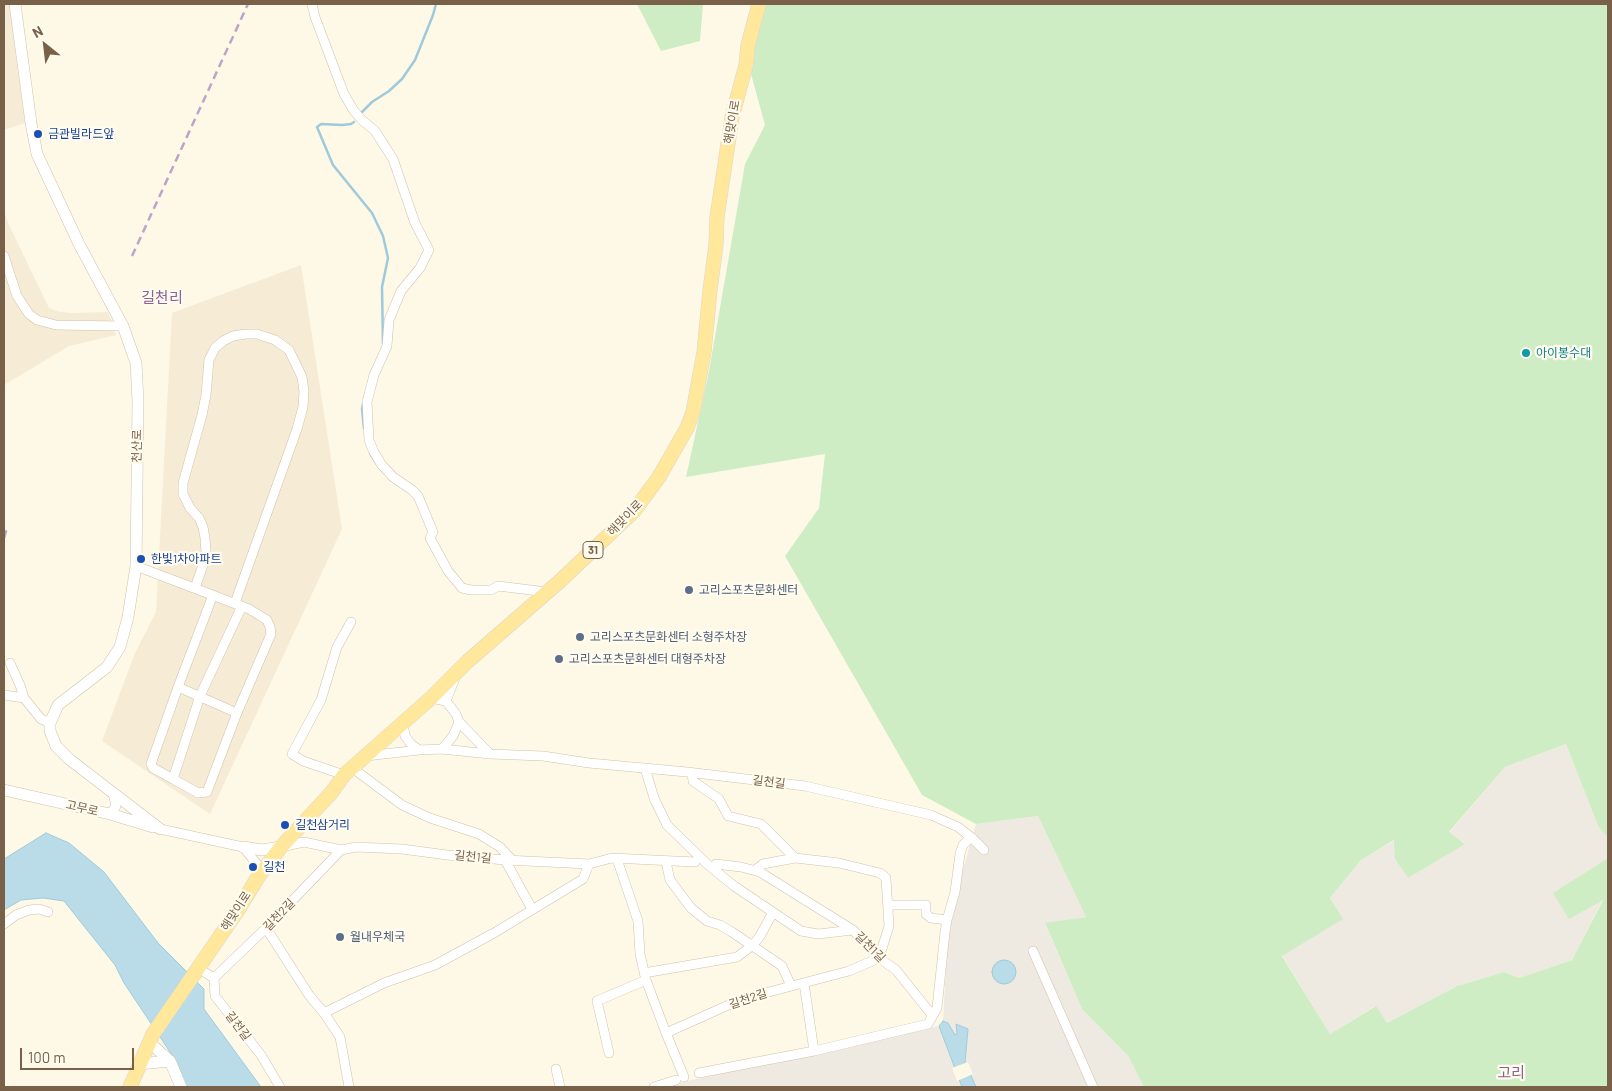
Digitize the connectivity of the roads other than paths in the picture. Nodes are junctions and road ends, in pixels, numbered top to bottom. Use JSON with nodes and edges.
{"nodes":[{"id":1,"x":15,"y":4,"type":"edge"},
{"id":2,"x":312,"y":4,"type":"edge"},
{"id":3,"x":759,"y":4,"type":"edge"},
{"id":4,"x":4,"y":256,"type":"edge"},
{"id":5,"x":124,"y":326,"type":"junction"},
{"id":6,"x":136,"y":566,"type":"junction"},
{"id":7,"x":196,"y":588,"type":"junction"},
{"id":8,"x":548,"y":592,"type":"junction"},
{"id":9,"x":213,"y":595,"type":"junction"},
{"id":10,"x":239,"y":605,"type":"junction"},
{"id":11,"x":351,"y":622,"type":"dead end"},
{"id":12,"x":10,"y":663,"type":"dead end"},
{"id":13,"x":457,"y":671,"type":"junction"},
{"id":14,"x":178,"y":687,"type":"junction"},
{"id":15,"x":4,"y":695,"type":"edge"},
{"id":16,"x":200,"y":696,"type":"junction"},
{"id":17,"x":24,"y":698,"type":"junction"},
{"id":18,"x":431,"y":698,"type":"junction"},
{"id":19,"x":446,"y":701,"type":"junction"},
{"id":20,"x":237,"y":714,"type":"junction"},
{"id":21,"x":459,"y":722,"type":"junction"},
{"id":22,"x":50,"y":723,"type":"junction"},
{"id":23,"x":403,"y":723,"type":"junction"},
{"id":24,"x":442,"y":749,"type":"junction"},
{"id":25,"x":419,"y":750,"type":"junction"},
{"id":26,"x":490,"y":754,"type":"junction"},
{"id":27,"x":366,"y":756,"type":"junction"},
{"id":28,"x":645,"y":768,"type":"junction"},
{"id":29,"x":347,"y":771,"type":"junction"},
{"id":30,"x":692,"y":773,"type":"junction"},
{"id":31,"x":174,"y":779,"type":"junction"},
{"id":32,"x":4,"y":790,"type":"edge"},
{"id":33,"x":113,"y":793,"type":"junction"},
{"id":34,"x":110,"y":814,"type":"junction"},
{"id":35,"x":160,"y":829,"type":"junction"},
{"id":36,"x":971,"y":837,"type":"junction"},
{"id":37,"x":243,"y":847,"type":"junction"},
{"id":38,"x":281,"y":847,"type":"junction"},
{"id":39,"x":341,"y":850,"type":"junction"},
{"id":40,"x":984,"y":850,"type":"dead end"},
{"id":41,"x":617,"y":858,"type":"junction"},
{"id":42,"x":795,"y":858,"type":"junction"},
{"id":43,"x":508,"y":860,"type":"junction"},
{"id":44,"x":666,"y":862,"type":"junction"},
{"id":45,"x":695,"y":862,"type":"dead end"},
{"id":46,"x":589,"y":864,"type":"junction"},
{"id":47,"x":716,"y":864,"type":"dead end"},
{"id":48,"x":755,"y":870,"type":"junction"},
{"id":49,"x":258,"y":877,"type":"junction"},
{"id":50,"x":889,"y":905,"type":"junction"},
{"id":51,"x":532,"y":909,"type":"junction"},
{"id":52,"x":48,"y":912,"type":"dead end"},
{"id":53,"x":772,"y":914,"type":"junction"},
{"id":54,"x":946,"y":920,"type":"junction"},
{"id":55,"x":4,"y":924,"type":"edge"},
{"id":56,"x":266,"y":928,"type":"junction"},
{"id":57,"x":853,"y":930,"type":"junction"},
{"id":58,"x":753,"y":945,"type":"junction"},
{"id":59,"x":1033,"y":951,"type":"dead end"},
{"id":60,"x":878,"y":958,"type":"junction"},
{"id":61,"x":196,"y":971,"type":"junction"},
{"id":62,"x":645,"y":976,"type":"junction"},
{"id":63,"x":214,"y":978,"type":"junction"},
{"id":64,"x":804,"y":983,"type":"junction"},
{"id":65,"x":791,"y":986,"type":"junction"},
{"id":66,"x":324,"y":1013,"type":"junction"},
{"id":67,"x":930,"y":1019,"type":"junction"},
{"id":68,"x":666,"y":1033,"type":"junction"},
{"id":69,"x":151,"y":1038,"type":"junction"},
{"id":70,"x":814,"y":1051,"type":"junction"},
{"id":71,"x":609,"y":1053,"type":"dead end"},
{"id":72,"x":170,"y":1061,"type":"junction"},
{"id":73,"x":139,"y":1064,"type":"junction"},
{"id":74,"x":556,"y":1069,"type":"dead end"},
{"id":75,"x":699,"y":1073,"type":"dead end"},
{"id":76,"x":130,"y":1087,"type":"edge"},
{"id":77,"x":181,"y":1087,"type":"edge"},
{"id":78,"x":280,"y":1087,"type":"edge"},
{"id":79,"x":349,"y":1087,"type":"edge"},
{"id":80,"x":560,"y":1087,"type":"edge"},
{"id":81,"x":654,"y":1087,"type":"edge"},
{"id":82,"x":1093,"y":1087,"type":"edge"}],
"edges":[{"from":1,"to":5,"type":"street","name":"천산로"},
{"from":2,"to":8,"type":"street"},
{"from":3,"to":8,"type":"main road","name":"해맞이로","number":"31"},
{"from":4,"to":5,"type":"street"},
{"from":5,"to":6,"type":"street","name":"천산로"},
{"from":6,"to":7,"type":"street"},
{"from":6,"to":22,"type":"street","name":"천산로"},
{"from":7,"to":9,"type":"street"},
{"from":7,"to":10,"type":"street"},
{"from":8,"to":13,"type":"main road","name":"해맞이로","number":"31"},
{"from":9,"to":10,"type":"street"},
{"from":9,"to":14,"type":"street"},
{"from":10,"to":16,"type":"street"},
{"from":10,"to":20,"type":"street"},
{"from":11,"to":29,"type":"street"},
{"from":12,"to":17,"type":"street"},
{"from":13,"to":18,"type":"main road","name":"해맞이로","number":"31"},
{"from":13,"to":19,"type":"street"},
{"from":14,"to":16,"type":"street"},
{"from":14,"to":31,"type":"street"},
{"from":15,"to":17,"type":"street"},
{"from":16,"to":20,"type":"street"},
{"from":16,"to":31,"type":"street"},
{"from":17,"to":22,"type":"street"},
{"from":18,"to":19,"type":"street"},
{"from":18,"to":23,"type":"main road","name":"해맞이로","number":"31"},
{"from":19,"to":21,"type":"street"},
{"from":20,"to":31,"type":"street"},
{"from":21,"to":24,"type":"street"},
{"from":21,"to":26,"type":"street"},
{"from":22,"to":33,"type":"street"},
{"from":23,"to":25,"type":"street"},
{"from":23,"to":27,"type":"main road","name":"해맞이로","number":"31"},
{"from":24,"to":25,"type":"street","name":"길천길"},
{"from":24,"to":26,"type":"street","name":"길천길"},
{"from":25,"to":27,"type":"street","name":"길천길"},
{"from":26,"to":28,"type":"street","name":"길천길"},
{"from":27,"to":29,"type":"main road","name":"해맞이로","number":"31"},
{"from":28,"to":30,"type":"street","name":"길천길"},
{"from":28,"to":53,"type":"street"},
{"from":29,"to":38,"type":"main road","name":"해맞이로","number":"31"},
{"from":29,"to":43,"type":"street"},
{"from":30,"to":36,"type":"street","name":"길천길"},
{"from":30,"to":42,"type":"street"},
{"from":32,"to":34,"type":"street","name":"고무로"},
{"from":33,"to":34,"type":"street"},
{"from":33,"to":35,"type":"street"},
{"from":34,"to":35,"type":"street","name":"고무로"},
{"from":35,"to":37,"type":"street"},
{"from":36,"to":40,"type":"street","name":"길천길"},
{"from":36,"to":54,"type":"street"},
{"from":37,"to":38,"type":"street"},
{"from":37,"to":49,"type":"street"},
{"from":38,"to":39,"type":"street","name":"길천1길"},
{"from":38,"to":49,"type":"main road","name":"해맞이로","number":"31"},
{"from":39,"to":43,"type":"street","name":"길천1길"},
{"from":39,"to":56,"type":"street","name":"길천2길"},
{"from":41,"to":44,"type":"street","name":"길천1길"},
{"from":41,"to":46,"type":"street","name":"길천1길"},
{"from":41,"to":62,"type":"street"},
{"from":42,"to":48,"type":"street"},
{"from":42,"to":50,"type":"street"},
{"from":43,"to":46,"type":"street","name":"길천1길"},
{"from":43,"to":51,"type":"street"},
{"from":44,"to":45,"type":"street","name":"길천1길"},
{"from":44,"to":58,"type":"street"},
{"from":46,"to":51,"type":"street"},
{"from":47,"to":48,"type":"street","name":"길천1길"},
{"from":48,"to":57,"type":"street","name":"길천1길"},
{"from":49,"to":61,"type":"main road","name":"해맞이로","number":"31"},
{"from":50,"to":54,"type":"street"},
{"from":50,"to":60,"type":"street"},
{"from":51,"to":66,"type":"street"},
{"from":52,"to":55,"type":"street"},
{"from":53,"to":57,"type":"street"},
{"from":53,"to":58,"type":"street"},
{"from":54,"to":67,"type":"street"},
{"from":56,"to":63,"type":"street","name":"길천2길"},
{"from":56,"to":66,"type":"street"},
{"from":57,"to":60,"type":"street","name":"길천1길"},
{"from":58,"to":62,"type":"street"},
{"from":58,"to":65,"type":"street"},
{"from":59,"to":82,"type":"street"},
{"from":60,"to":64,"type":"street","name":"길천2길"},
{"from":60,"to":67,"type":"street","name":"길천1길"},
{"from":61,"to":63,"type":"street"},
{"from":61,"to":69,"type":"main road","number":"31"},
{"from":62,"to":68,"type":"street"},
{"from":62,"to":71,"type":"street"},
{"from":63,"to":78,"type":"street","name":"길천길"},
{"from":64,"to":65,"type":"street","name":"길천2길"},
{"from":64,"to":70,"type":"street"},
{"from":65,"to":68,"type":"street","name":"길천2길"},
{"from":66,"to":79,"type":"street"},
{"from":67,"to":70,"type":"street"},
{"from":68,"to":81,"type":"street"},
{"from":69,"to":72,"type":"street"},
{"from":69,"to":73,"type":"main road"},
{"from":70,"to":75,"type":"street"},
{"from":72,"to":73,"type":"street"},
{"from":72,"to":77,"type":"street"},
{"from":73,"to":76,"type":"main road"},
{"from":74,"to":80,"type":"street"}]}
